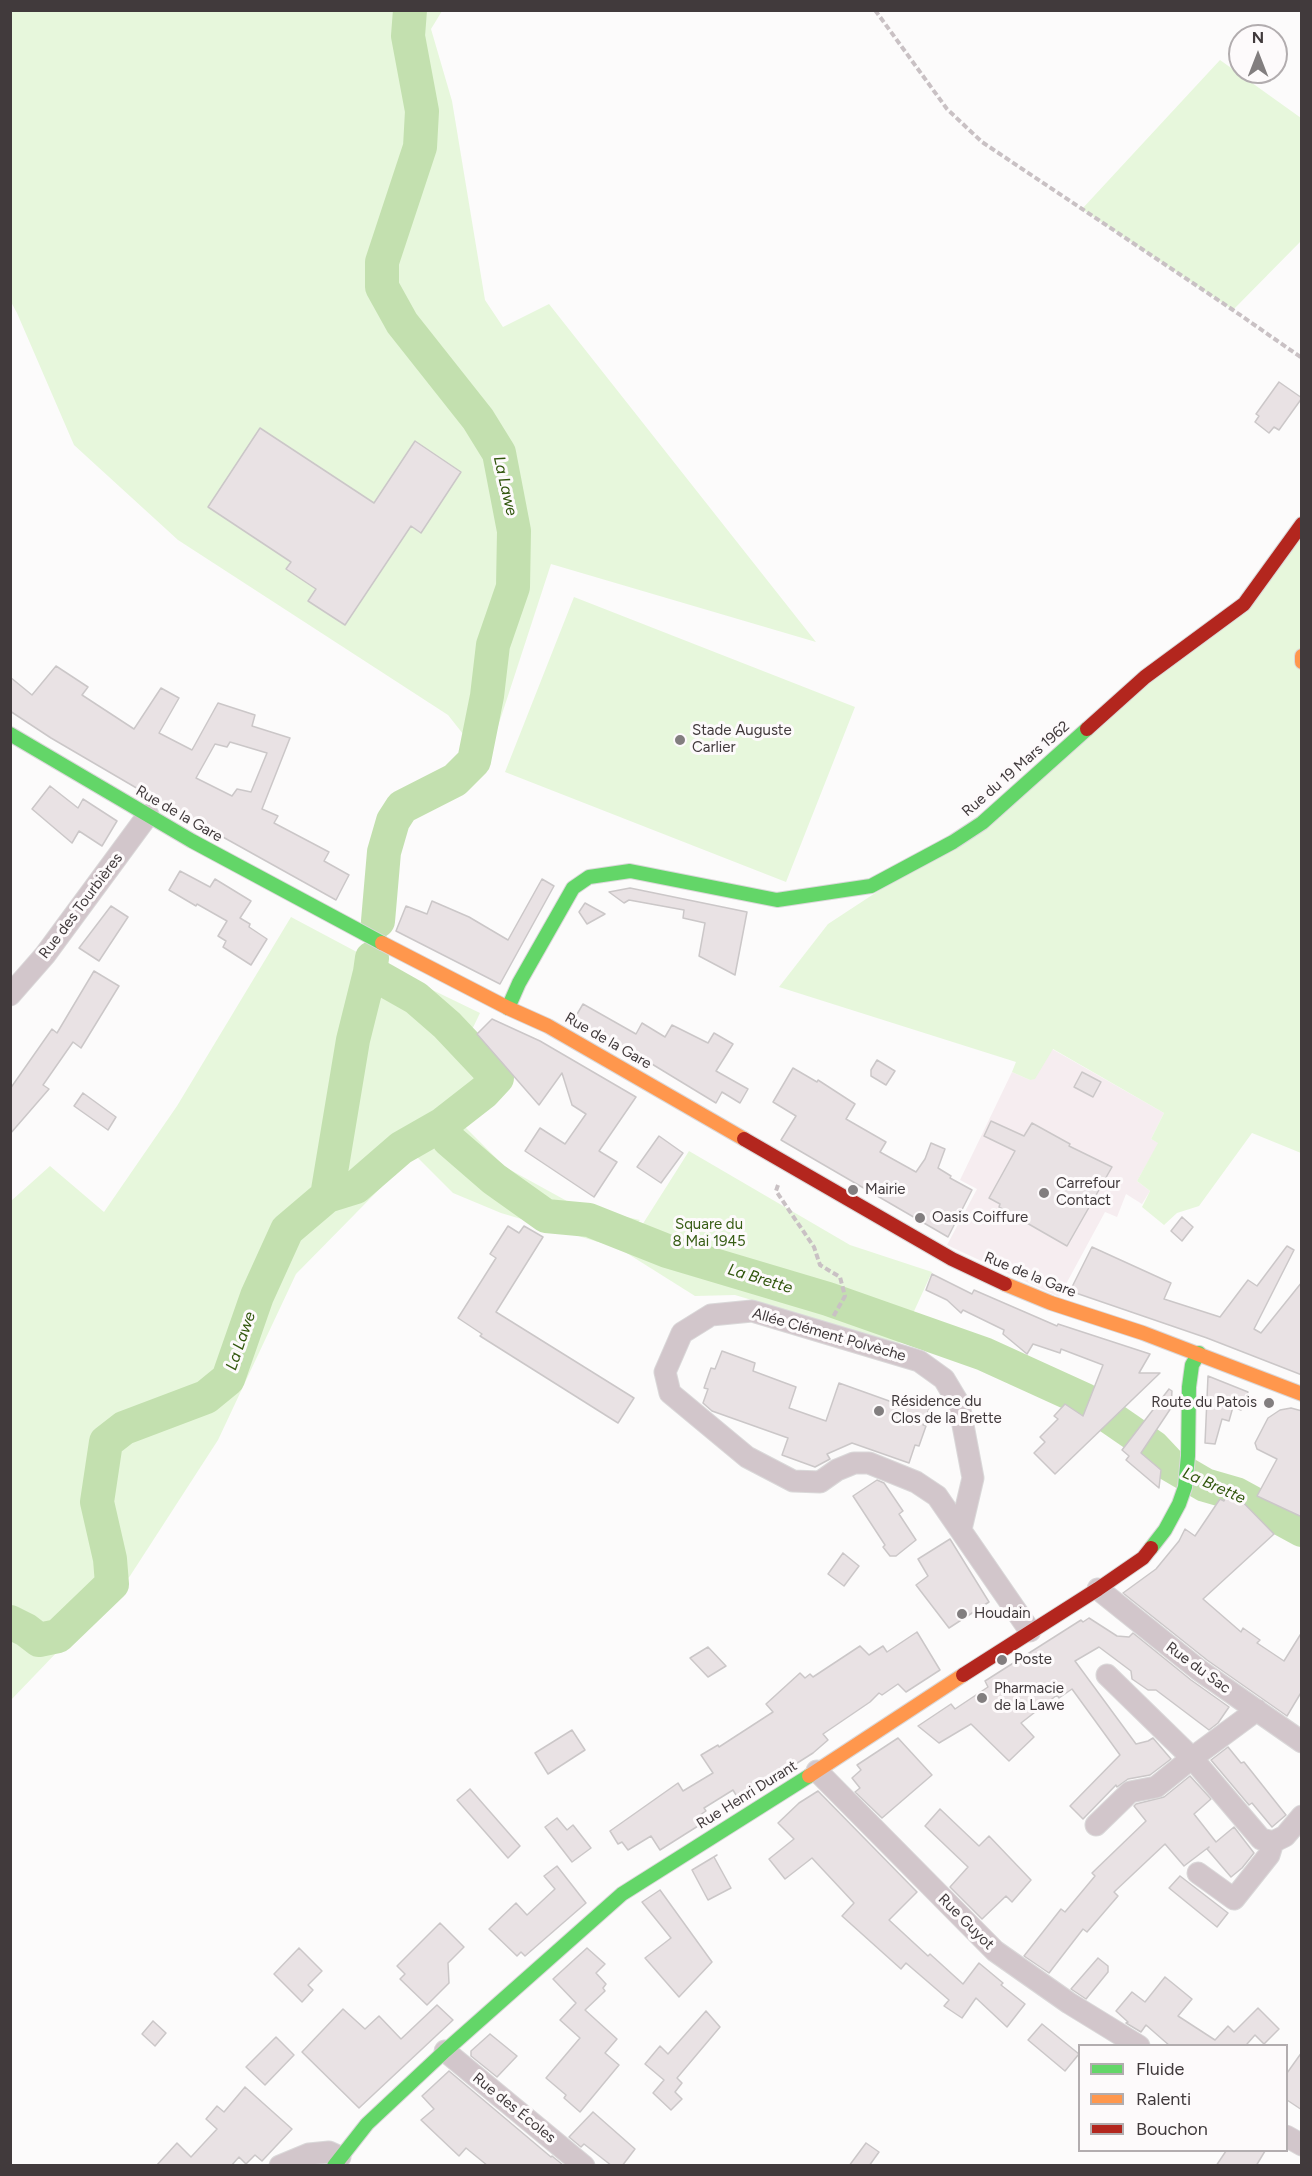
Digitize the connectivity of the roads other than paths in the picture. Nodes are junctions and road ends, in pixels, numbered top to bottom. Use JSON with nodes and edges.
{"nodes":[{"id":1,"x":1302,"y":524,"type":"edge"},
{"id":2,"x":1302,"y":656,"type":"edge"},
{"id":3,"x":1302,"y":662,"type":"edge"},
{"id":4,"x":10,"y":734,"type":"edge"},
{"id":5,"x":148,"y":815,"type":"junction"},
{"id":6,"x":10,"y":995,"type":"edge"},
{"id":7,"x":508,"y":1008,"type":"junction"},
{"id":8,"x":1199,"y":1353,"type":"junction"},
{"id":9,"x":1302,"y":1394,"type":"edge"},
{"id":10,"x":961,"y":1529,"type":"junction"},
{"id":11,"x":1098,"y":1589,"type":"junction"},
{"id":12,"x":1030,"y":1631,"type":"junction"},
{"id":13,"x":1107,"y":1675,"type":"dead end"},
{"id":14,"x":1257,"y":1710,"type":"junction"},
{"id":15,"x":1302,"y":1742,"type":"edge"},
{"id":16,"x":1192,"y":1758,"type":"junction"},
{"id":17,"x":817,"y":1771,"type":"junction"},
{"id":18,"x":1302,"y":1816,"type":"edge"},
{"id":19,"x":1096,"y":1825,"type":"dead end"},
{"id":20,"x":1273,"y":1842,"type":"junction"},
{"id":21,"x":1198,"y":1873,"type":"dead end"},
{"id":22,"x":1136,"y":2044,"type":"edge"},
{"id":23,"x":445,"y":2051,"type":"junction"},
{"id":24,"x":1288,"y":2137,"type":"edge"},
{"id":25,"x":1302,"y":2145,"type":"edge"},
{"id":26,"x":337,"y":2161,"type":"edge"},
{"id":27,"x":280,"y":2166,"type":"edge"},
{"id":28,"x":584,"y":2166,"type":"edge"}],
"edges":[{"from":1,"to":7,"type":"street","name":"Rue du 19 Mars 1962"},
{"from":2,"to":3,"type":"street"},
{"from":4,"to":5,"type":"street","name":"Rue de la Gare"},
{"from":5,"to":6,"type":"street","name":"Rue des Tourbières"},
{"from":5,"to":7,"type":"street","name":"Rue de la Gare"},
{"from":7,"to":8,"type":"street","name":"Rue de la Gare"},
{"from":8,"to":9,"type":"street","name":"Rue de la Gare"},
{"from":8,"to":11,"type":"street","name":"Rue Henri Durant"},
{"from":10,"to":10,"type":"street","name":"Allée Clément Polvèche"},
{"from":10,"to":12,"type":"street","name":"Allée Clément Polvèche"},
{"from":11,"to":12,"type":"street","name":"Rue Henri Durant"},
{"from":11,"to":14,"type":"street","name":"Rue du Sac"},
{"from":12,"to":17,"type":"street","name":"Rue Henri Durant"},
{"from":13,"to":16,"type":"street"},
{"from":14,"to":15,"type":"street","name":"Rue du Sac"},
{"from":14,"to":16,"type":"street"},
{"from":16,"to":19,"type":"street"},
{"from":16,"to":20,"type":"street"},
{"from":17,"to":22,"type":"street","name":"Rue Guyot"},
{"from":17,"to":23,"type":"street","name":"Rue Henri Durant"},
{"from":18,"to":20,"type":"street"},
{"from":20,"to":21,"type":"street"},
{"from":23,"to":26,"type":"street","name":"Rue Henri Durant"},
{"from":23,"to":28,"type":"street","name":"Rue des Écoles"},
{"from":24,"to":25,"type":"street"},
{"from":26,"to":27,"type":"street"}]}
